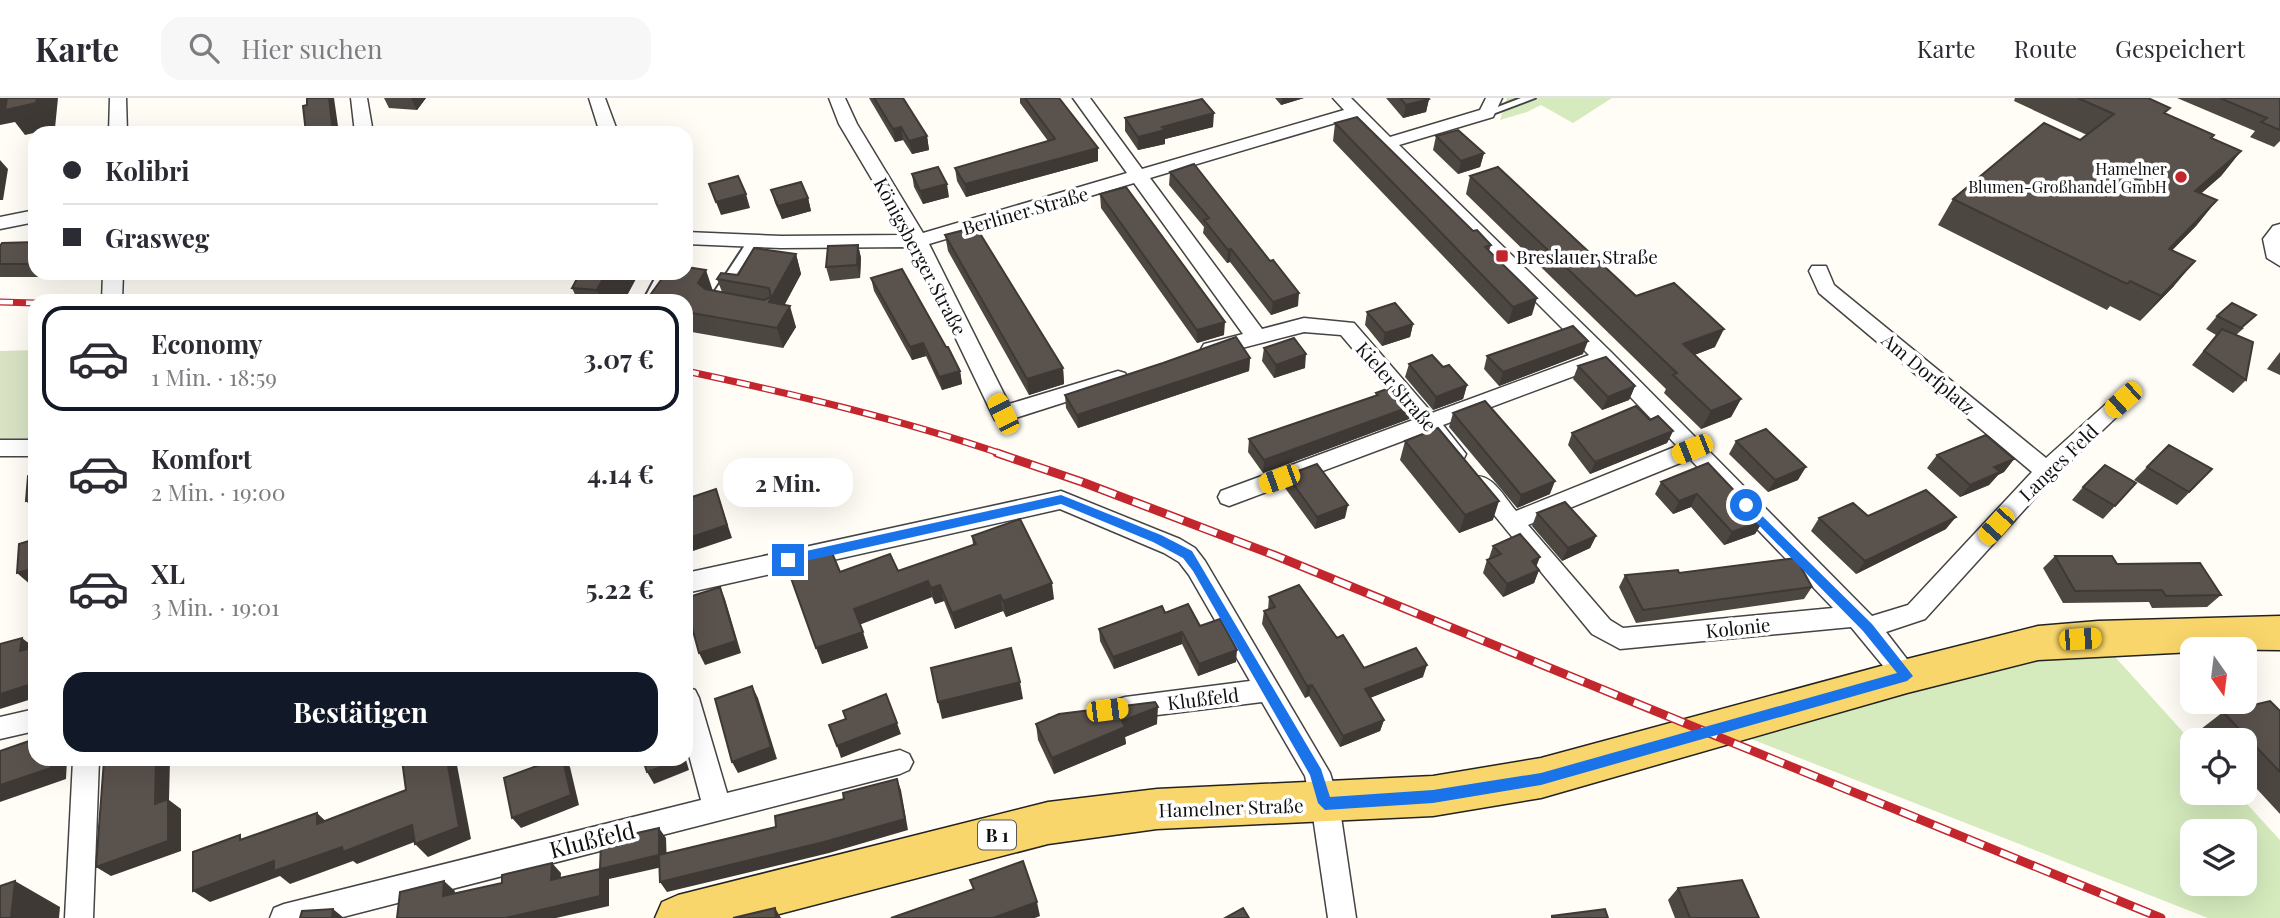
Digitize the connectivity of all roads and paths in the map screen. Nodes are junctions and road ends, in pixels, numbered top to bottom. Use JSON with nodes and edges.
{"nodes":[{"id":1,"x":118,"y":98,"type":"edge"},
{"id":2,"x":359,"y":98,"type":"edge"},
{"id":3,"x":597,"y":98,"type":"edge"},
{"id":4,"x":837,"y":98,"type":"edge"},
{"id":5,"x":1081,"y":98,"type":"edge"},
{"id":6,"x":1341,"y":98,"type":"edge"},
{"id":7,"x":1531,"y":98,"type":"edge"},
{"id":8,"x":1491,"y":105,"type":"edge"},
{"id":9,"x":1355,"y":112,"type":"junction"},
{"id":10,"x":118,"y":126,"type":"edge"},
{"id":11,"x":363,"y":126,"type":"edge"},
{"id":12,"x":607,"y":126,"type":"edge"},
{"id":13,"x":1388,"y":144,"type":"junction"},
{"id":14,"x":1139,"y":176,"type":"junction"},
{"id":15,"x":28,"y":217,"type":"edge"},
{"id":16,"x":0,"y":223,"type":"edge"},
{"id":17,"x":2280,"y":230,"type":"edge"},
{"id":18,"x":693,"y":237,"type":"edge"},
{"id":19,"x":753,"y":241,"type":"junction"},
{"id":20,"x":918,"y":241,"type":"junction"},
{"id":21,"x":2280,"y":260,"type":"edge"},
{"id":22,"x":1819,"y":271,"type":"dead end"},
{"id":23,"x":724,"y":306,"type":"edge"},
{"id":24,"x":1256,"y":336,"type":"junction"},
{"id":25,"x":1194,"y":354,"type":"edge"},
{"id":26,"x":1604,"y":358,"type":"junction"},
{"id":27,"x":1143,"y":370,"type":"edge"},
{"id":28,"x":2123,"y":400,"type":"dead end"},
{"id":29,"x":1429,"y":423,"type":"junction"},
{"id":30,"x":0,"y":448,"type":"edge"},
{"id":31,"x":28,"y":448,"type":"edge"},
{"id":32,"x":1692,"y":449,"type":"junction"},
{"id":33,"x":2046,"y":471,"type":"junction"},
{"id":34,"x":1230,"y":497,"type":"dead end"},
{"id":35,"x":1512,"y":522,"type":"junction"},
{"id":36,"x":693,"y":581,"type":"edge"},
{"id":37,"x":1862,"y":622,"type":"junction"},
{"id":38,"x":2280,"y":633,"type":"edge"},
{"id":39,"x":1620,"y":639,"type":"joint"},
{"id":40,"x":1907,"y":676,"type":"junction"},
{"id":41,"x":1268,"y":690,"type":"junction"},
{"id":42,"x":1107,"y":710,"type":"edge"},
{"id":43,"x":28,"y":722,"type":"edge"},
{"id":44,"x":693,"y":723,"type":"edge"},
{"id":45,"x":0,"y":728,"type":"edge"},
{"id":46,"x":900,"y":762,"type":"dead end"},
{"id":47,"x":86,"y":766,"type":"edge"},
{"id":48,"x":1325,"y":803,"type":"junction"},
{"id":49,"x":717,"y":807,"type":"junction"},
{"id":50,"x":79,"y":918,"type":"edge"},
{"id":51,"x":284,"y":918,"type":"edge"},
{"id":52,"x":678,"y":918,"type":"edge"},
{"id":53,"x":1342,"y":918,"type":"edge"}],
"edges":[{"from":1,"to":10,"type":"street"},
{"from":2,"to":11,"type":"street"},
{"from":3,"to":12,"type":"street"},
{"from":4,"to":20,"type":"street","name":"Königsberger Straße"},
{"from":5,"to":14,"type":"street"},
{"from":6,"to":9,"type":"street"},
{"from":7,"to":8,"type":"lane"},
{"from":8,"to":13,"type":"street"},
{"from":9,"to":13,"type":"street"},
{"from":9,"to":14,"type":"street","name":"Berliner Straße"},
{"from":13,"to":26,"type":"street"},
{"from":14,"to":20,"type":"street","name":"Berliner Straße"},
{"from":14,"to":24,"type":"street"},
{"from":15,"to":16,"type":"street"},
{"from":17,"to":21,"type":"street"},
{"from":18,"to":19,"type":"street","name":"Berliner Straße"},
{"from":19,"to":20,"type":"street","name":"Berliner Straße"},
{"from":19,"to":23,"type":"lane"},
{"from":20,"to":27,"type":"street","name":"Königsberger Straße"},
{"from":22,"to":33,"type":"street","name":"Am Dorfplatz"},
{"from":24,"to":25,"type":"street","name":"Kieler Straße"},
{"from":24,"to":29,"type":"street","name":"Kieler Straße"},
{"from":26,"to":29,"type":"street"},
{"from":26,"to":32,"type":"street"},
{"from":28,"to":33,"type":"street","name":"Langes Feld"},
{"from":29,"to":34,"type":"street"},
{"from":29,"to":35,"type":"street","name":"Kieler Straße"},
{"from":30,"to":31,"type":"street"},
{"from":32,"to":35,"type":"street"},
{"from":32,"to":37,"type":"street"},
{"from":33,"to":37,"type":"street","name":"Langes Feld"},
{"from":35,"to":39,"type":"street","name":"Kieler Straße"},
{"from":36,"to":41,"type":"street"},
{"from":37,"to":39,"type":"street","name":"Kolonie"},
{"from":37,"to":40,"type":"street"},
{"from":38,"to":40,"type":"main road","name":"Hamelner Straße","number":"B 1"},
{"from":40,"to":48,"type":"main road","name":"Hamelner Straße","number":"B 1"},
{"from":41,"to":42,"type":"street","name":"Klußfeld"},
{"from":41,"to":48,"type":"street"},
{"from":43,"to":45,"type":"street"},
{"from":44,"to":49,"type":"street"},
{"from":46,"to":49,"type":"street","name":"Klußfeld"},
{"from":47,"to":50,"type":"street"},
{"from":48,"to":52,"type":"main road","name":"Hamelner Straße","number":"B 1"},
{"from":48,"to":53,"type":"street"},
{"from":49,"to":51,"type":"street","name":"Klußfeld"}]}
